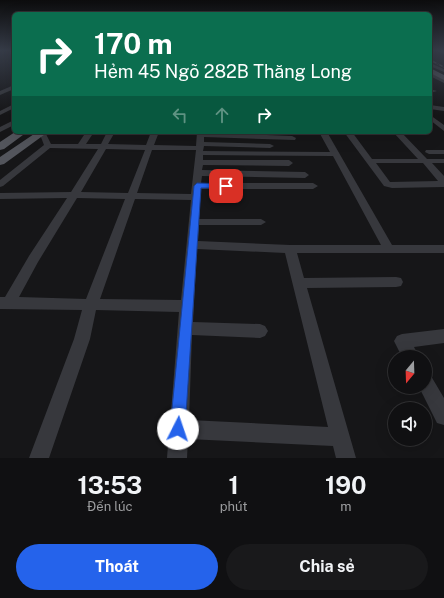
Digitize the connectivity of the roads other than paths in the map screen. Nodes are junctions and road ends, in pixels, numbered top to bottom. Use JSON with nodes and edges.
{"nodes":[{"id":1,"x":434,"y":72,"type":"edge"},
{"id":2,"x":432,"y":75,"type":"edge"},
{"id":3,"x":443,"y":78,"type":"edge"},
{"id":4,"x":432,"y":79,"type":"edge"},
{"id":5,"x":12,"y":88,"type":"edge"},
{"id":6,"x":7,"y":90,"type":"junction"},
{"id":7,"x":12,"y":91,"type":"edge"},
{"id":8,"x":0,"y":94,"type":"edge"},
{"id":9,"x":12,"y":99,"type":"edge"},
{"id":10,"x":444,"y":102,"type":"edge"},
{"id":11,"x":12,"y":103,"type":"edge"},
{"id":12,"x":432,"y":105,"type":"edge"},
{"id":13,"x":0,"y":106,"type":"edge"},
{"id":14,"x":432,"y":106,"type":"edge"},
{"id":15,"x":12,"y":107,"type":"edge"},
{"id":16,"x":0,"y":110,"type":"edge"},
{"id":17,"x":444,"y":110,"type":"edge"},
{"id":18,"x":12,"y":112,"type":"edge"},
{"id":19,"x":0,"y":113,"type":"edge"},
{"id":20,"x":444,"y":114,"type":"edge"},
{"id":21,"x":432,"y":116,"type":"edge"},
{"id":22,"x":0,"y":117,"type":"edge"},
{"id":23,"x":432,"y":118,"type":"edge"},
{"id":24,"x":12,"y":119,"type":"edge"},
{"id":25,"x":12,"y":123,"type":"edge"},
{"id":26,"x":0,"y":125,"type":"edge"},
{"id":27,"x":444,"y":129,"type":"edge"},
{"id":28,"x":0,"y":130,"type":"edge"},
{"id":29,"x":19,"y":134,"type":"edge"},
{"id":30,"x":39,"y":134,"type":"edge"},
{"id":31,"x":43,"y":134,"type":"edge"},
{"id":32,"x":89,"y":134,"type":"edge"},
{"id":33,"x":110,"y":134,"type":"edge"},
{"id":34,"x":154,"y":134,"type":"edge"},
{"id":35,"x":324,"y":134,"type":"edge"},
{"id":36,"x":349,"y":134,"type":"edge"},
{"id":37,"x":399,"y":134,"type":"edge"},
{"id":38,"x":292,"y":138,"type":"dead end"},
{"id":39,"x":48,"y":146,"type":"junction"},
{"id":40,"x":297,"y":146,"type":"dead end"},
{"id":41,"x":0,"y":147,"type":"edge"},
{"id":42,"x":80,"y":147,"type":"junction"},
{"id":43,"x":103,"y":147,"type":"junction"},
{"id":44,"x":150,"y":147,"type":"junction"},
{"id":45,"x":429,"y":152,"type":"dead end"},
{"id":46,"x":444,"y":152,"type":"edge"},
{"id":47,"x":335,"y":154,"type":"junction"},
{"id":48,"x":199,"y":159,"type":"edge"},
{"id":49,"x":369,"y":161,"type":"junction"},
{"id":50,"x":424,"y":161,"type":"junction"},
{"id":51,"x":444,"y":161,"type":"edge"},
{"id":52,"x":0,"y":162,"type":"edge"},
{"id":53,"x":289,"y":163,"type":"dead end"},
{"id":54,"x":305,"y":175,"type":"dead end"},
{"id":55,"x":0,"y":184,"type":"edge"},
{"id":56,"x":313,"y":186,"type":"dead end"},
{"id":57,"x":75,"y":195,"type":"junction"},
{"id":58,"x":131,"y":195,"type":"junction"},
{"id":59,"x":0,"y":196,"type":"edge"},
{"id":60,"x":194,"y":222,"type":"junction"},
{"id":61,"x":261,"y":222,"type":"dead end"},
{"id":62,"x":192,"y":245,"type":"junction"},
{"id":63,"x":290,"y":249,"type":"junction"},
{"id":64,"x":444,"y":249,"type":"edge"},
{"id":65,"x":389,"y":250,"type":"junction"},
{"id":66,"x":396,"y":282,"type":"dead end"},
{"id":67,"x":299,"y":283,"type":"junction"},
{"id":68,"x":4,"y":303,"type":"edge"},
{"id":69,"x":91,"y":304,"type":"junction"},
{"id":70,"x":188,"y":306,"type":"junction"},
{"id":71,"x":186,"y":328,"type":"junction"},
{"id":72,"x":260,"y":331,"type":"dead end"},
{"id":73,"x":444,"y":336,"type":"edge"},
{"id":74,"x":407,"y":350,"type":"edge"},
{"id":75,"x":432,"y":394,"type":"edge"},
{"id":76,"x":444,"y":416,"type":"edge"},
{"id":77,"x":178,"y":429,"type":"junction"},
{"id":78,"x":340,"y":437,"type":"junction"},
{"id":79,"x":39,"y":458,"type":"edge"},
{"id":80,"x":177,"y":458,"type":"edge"},
{"id":81,"x":346,"y":458,"type":"edge"}],
"edges":[{"from":1,"to":3,"type":"main road"},
{"from":2,"to":3,"type":"street"},
{"from":3,"to":4,"type":"street"},
{"from":5,"to":6,"type":"street"},
{"from":6,"to":7,"type":"street"},
{"from":6,"to":8,"type":"street"},
{"from":9,"to":13,"type":"street"},
{"from":10,"to":12,"type":"street"},
{"from":11,"to":16,"type":"street"},
{"from":14,"to":17,"type":"street"},
{"from":15,"to":19,"type":"street"},
{"from":18,"to":22,"type":"street"},
{"from":20,"to":21,"type":"street"},
{"from":23,"to":27,"type":"street"},
{"from":24,"to":26,"type":"street"},
{"from":25,"to":28,"type":"street"},
{"from":29,"to":41,"type":"main road"},
{"from":30,"to":52,"type":"main road"},
{"from":31,"to":39,"type":"street"},
{"from":32,"to":42,"type":"street"},
{"from":33,"to":43,"type":"street"},
{"from":34,"to":44,"type":"street"},
{"from":35,"to":47,"type":"street"},
{"from":36,"to":49,"type":"street"},
{"from":37,"to":50,"type":"street"},
{"from":38,"to":48,"type":"street"},
{"from":39,"to":42,"type":"street"},
{"from":39,"to":55,"type":"street"},
{"from":40,"to":48,"type":"street"},
{"from":42,"to":43,"type":"street"},
{"from":43,"to":44,"type":"street"},
{"from":43,"to":57,"type":"street"},
{"from":44,"to":48,"type":"street"},
{"from":44,"to":58,"type":"street"},
{"from":45,"to":46,"type":"street"},
{"from":47,"to":48,"type":"street"},
{"from":47,"to":65,"type":"street"},
{"from":48,"to":53,"type":"street"},
{"from":48,"to":54,"type":"street"},
{"from":48,"to":56,"type":"street"},
{"from":48,"to":58,"type":"street"},
{"from":48,"to":60,"type":"street"},
{"from":49,"to":50,"type":"street"},
{"from":49,"to":50,"type":"street"},
{"from":50,"to":51,"type":"street"},
{"from":57,"to":58,"type":"street"},
{"from":57,"to":59,"type":"street"},
{"from":57,"to":68,"type":"street"},
{"from":58,"to":69,"type":"street"},
{"from":60,"to":61,"type":"street"},
{"from":60,"to":62,"type":"street"},
{"from":62,"to":63,"type":"street"},
{"from":62,"to":70,"type":"street"},
{"from":63,"to":65,"type":"street"},
{"from":63,"to":67,"type":"street"},
{"from":64,"to":65,"type":"street"},
{"from":66,"to":67,"type":"street"},
{"from":67,"to":78,"type":"street"},
{"from":68,"to":69,"type":"street"},
{"from":69,"to":70,"type":"street"},
{"from":69,"to":79,"type":"street"},
{"from":70,"to":71,"type":"street"},
{"from":71,"to":72,"type":"street"},
{"from":71,"to":77,"type":"street"},
{"from":73,"to":74,"type":"street"},
{"from":75,"to":76,"type":"street"},
{"from":77,"to":78,"type":"street"},
{"from":77,"to":80,"type":"street"},
{"from":78,"to":81,"type":"street"}]}
